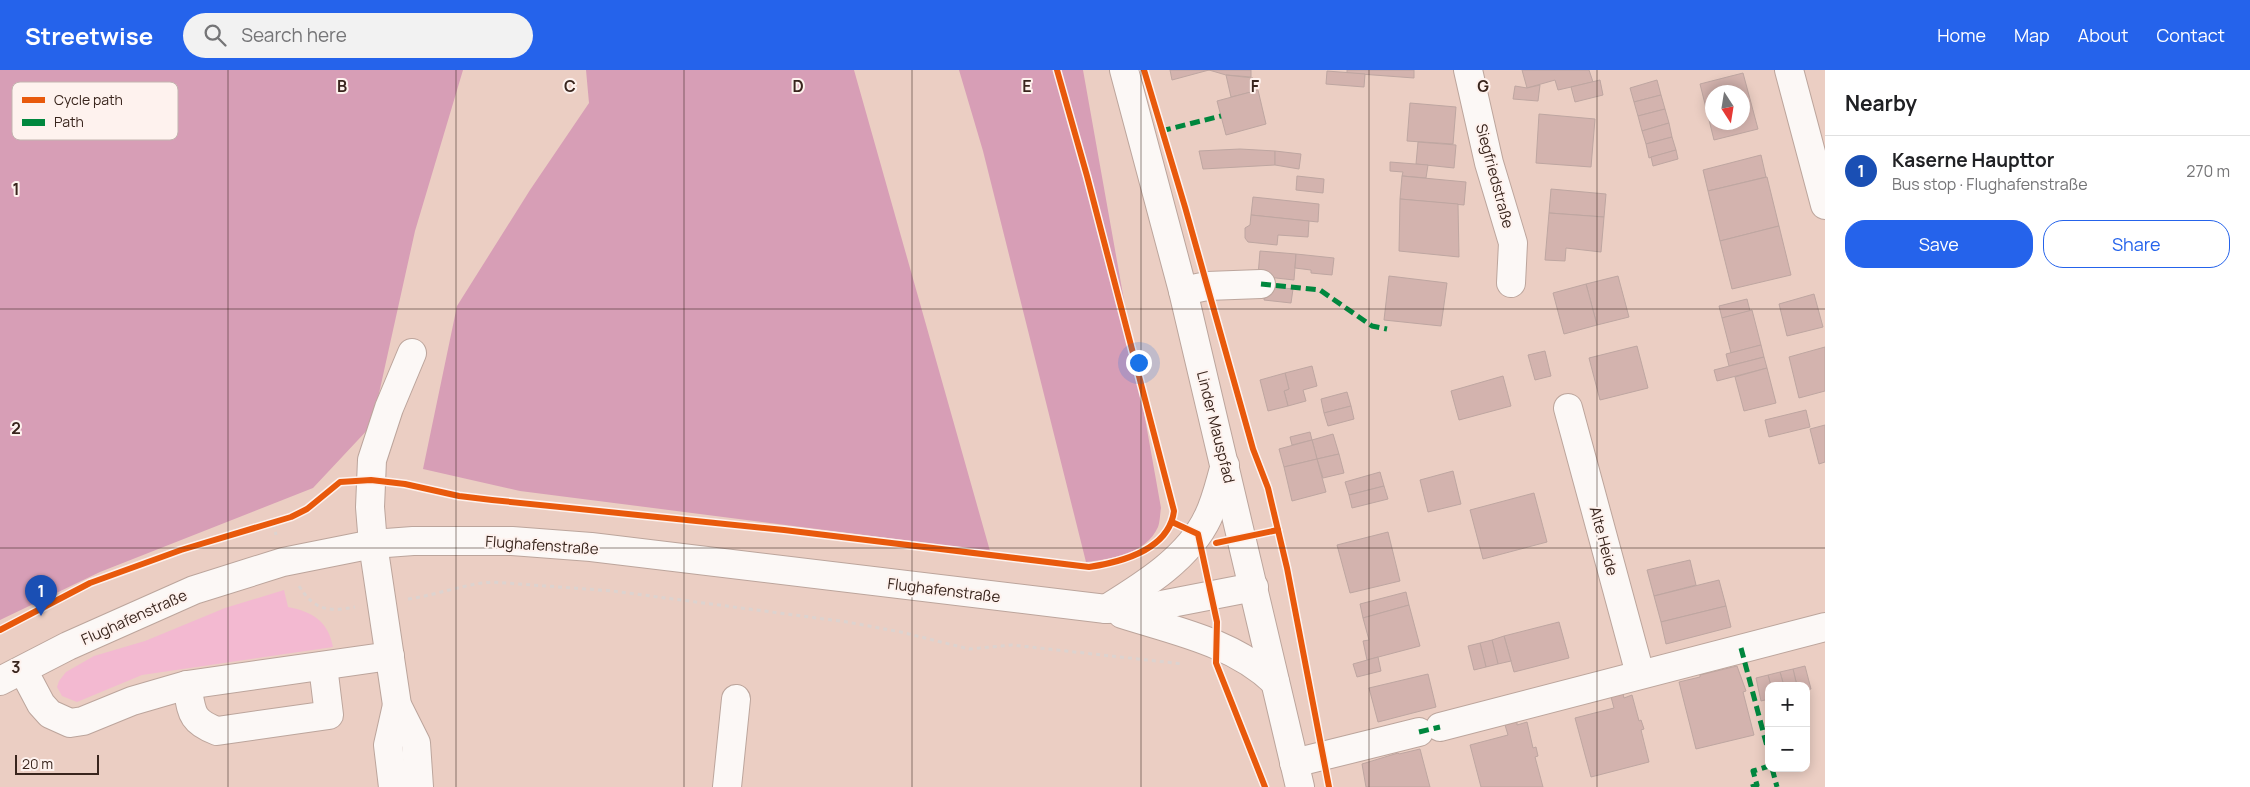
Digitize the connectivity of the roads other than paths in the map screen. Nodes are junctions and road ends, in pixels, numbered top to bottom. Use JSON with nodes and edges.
{"nodes":[{"id":1,"x":1124,"y":70,"type":"edge"},
{"id":2,"x":1468,"y":70,"type":"edge"},
{"id":3,"x":1789,"y":70,"type":"edge"},
{"id":4,"x":1825,"y":205,"type":"edge"},
{"id":5,"x":1511,"y":282,"type":"dead end"},
{"id":6,"x":1261,"y":284,"type":"dead end"},
{"id":7,"x":1183,"y":291,"type":"junction"},
{"id":8,"x":412,"y":353,"type":"dead end"},
{"id":9,"x":1568,"y":408,"type":"dead end"},
{"id":10,"x":1225,"y":465,"type":"junction"},
{"id":11,"x":373,"y":544,"type":"junction"},
{"id":12,"x":1254,"y":587,"type":"junction"},
{"id":13,"x":1106,"y":609,"type":"junction"},
{"id":14,"x":1825,"y":627,"type":"edge"},
{"id":15,"x":390,"y":656,"type":"junction"},
{"id":16,"x":322,"y":666,"type":"junction"},
{"id":17,"x":1640,"y":674,"type":"junction"},
{"id":18,"x":12,"y":675,"type":"edge"},
{"id":19,"x":1275,"y":682,"type":"junction"},
{"id":20,"x":187,"y":685,"type":"junction"},
{"id":21,"x":736,"y":699,"type":"dead end"},
{"id":22,"x":397,"y":705,"type":"junction"},
{"id":23,"x":1297,"y":775,"type":"edge"},
{"id":24,"x":391,"y":778,"type":"edge"},
{"id":25,"x":419,"y":787,"type":"edge"},
{"id":26,"x":726,"y":787,"type":"edge"}],
"edges":[{"from":1,"to":7,"type":"street","name":"Linder Mauspfad"},
{"from":2,"to":5,"type":"street","name":"Siegfriedstraße"},
{"from":3,"to":4,"type":"street"},
{"from":6,"to":7,"type":"street"},
{"from":7,"to":10,"type":"street","name":"Linder Mauspfad"},
{"from":8,"to":11,"type":"street"},
{"from":9,"to":17,"type":"street","name":"Alte Heide"},
{"from":10,"to":12,"type":"street","name":"Linder Mauspfad"},
{"from":10,"to":13,"type":"street"},
{"from":11,"to":13,"type":"street","name":"Flughafenstraße"},
{"from":11,"to":15,"type":"street"},
{"from":11,"to":18,"type":"street","name":"Flughafenstraße"},
{"from":12,"to":13,"type":"street","name":"Flughafenstraße"},
{"from":12,"to":19,"type":"street","name":"Linder Mauspfad"},
{"from":13,"to":19,"type":"street","name":"Flughafenstraße"},
{"from":14,"to":17,"type":"street"},
{"from":15,"to":16,"type":"street"},
{"from":15,"to":22,"type":"street"},
{"from":16,"to":20,"type":"street"},
{"from":16,"to":20,"type":"street"},
{"from":17,"to":23,"type":"street"},
{"from":18,"to":20,"type":"street"},
{"from":19,"to":23,"type":"street","name":"Linder Mauspfad"},
{"from":21,"to":26,"type":"street"},
{"from":22,"to":24,"type":"street"},
{"from":22,"to":25,"type":"street"}]}
